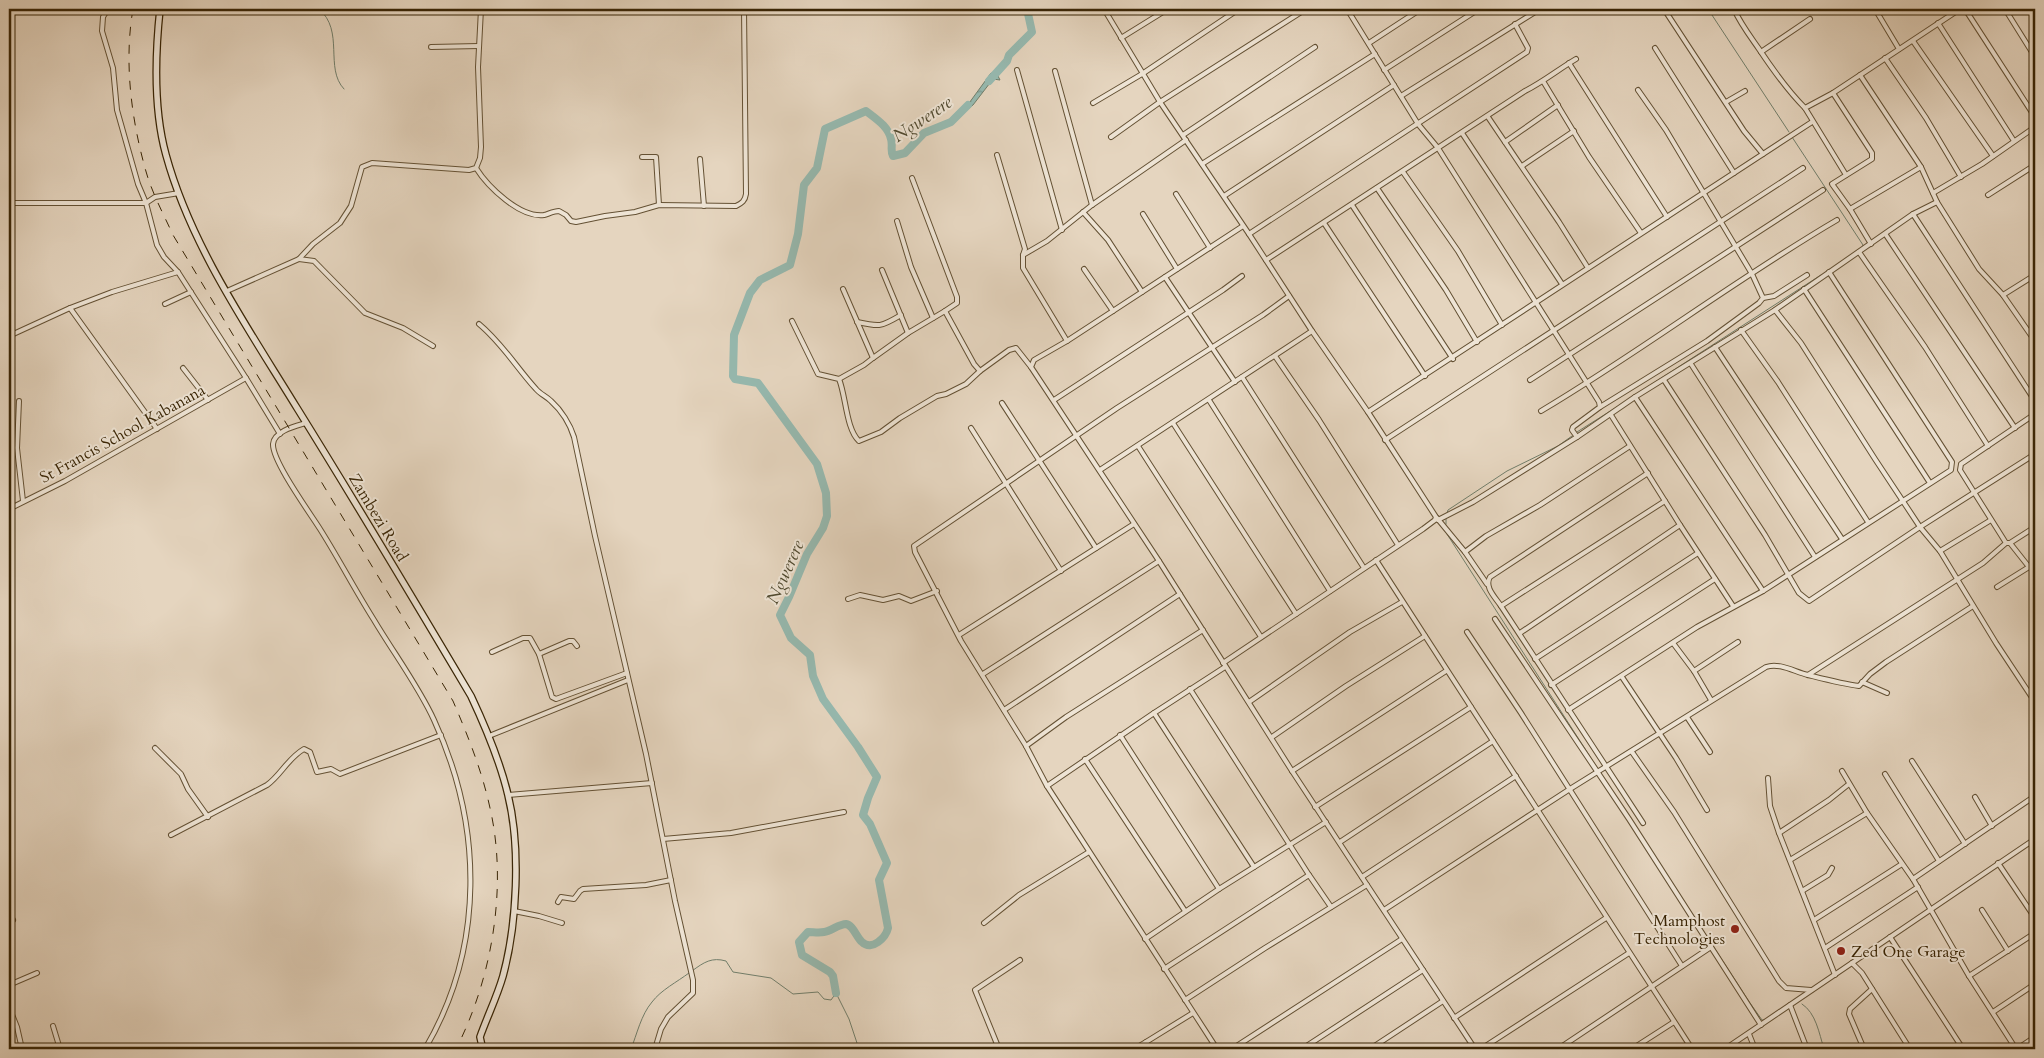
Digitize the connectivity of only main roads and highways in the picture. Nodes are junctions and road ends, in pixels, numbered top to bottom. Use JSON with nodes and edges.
{"nodes":[{"id":1,"x":160,"y":9,"type":"edge"},
{"id":2,"x":482,"y":1048,"type":"edge"}],
"edges":[{"from":1,"to":2,"type":"main road","name":"Zambezi Road"}]}
